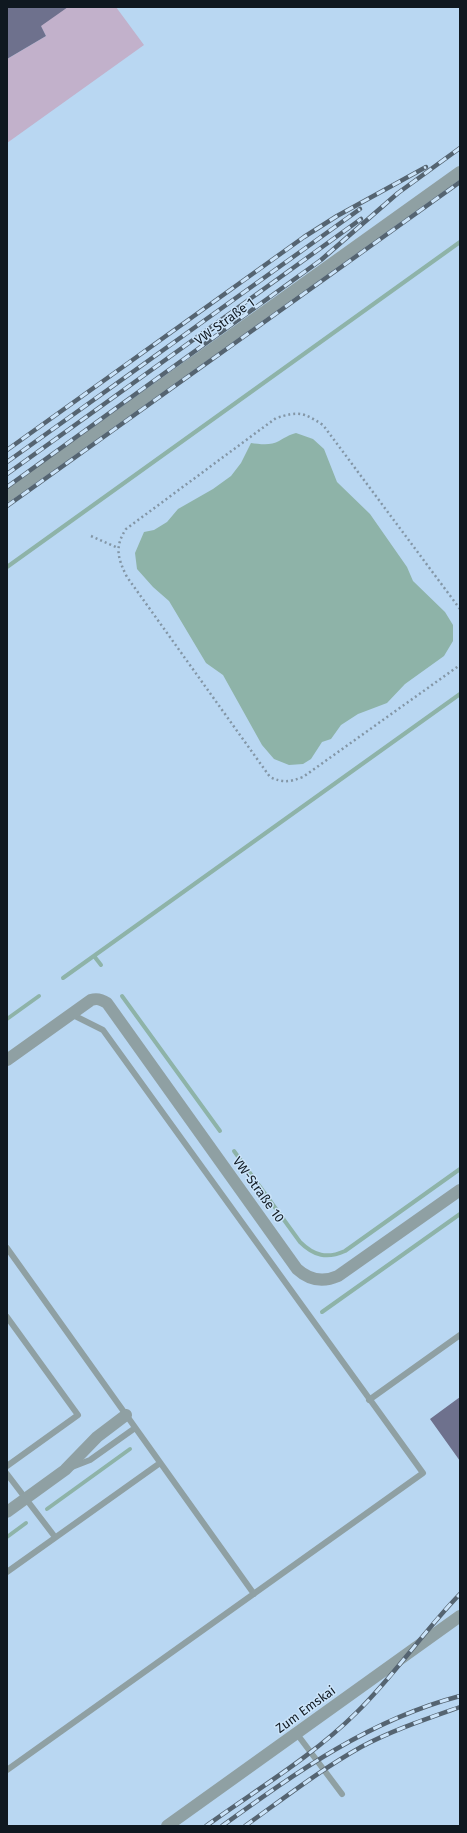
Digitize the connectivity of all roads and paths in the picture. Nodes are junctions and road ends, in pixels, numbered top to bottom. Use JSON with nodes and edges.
{"nodes":[{"id":1,"x":460,"y":172,"type":"edge"},
{"id":2,"x":7,"y":496,"type":"edge"},
{"id":3,"x":91,"y":536,"type":"dead end"},
{"id":4,"x":118,"y":548,"type":"junction"},
{"id":5,"x":460,"y":610,"type":"edge"},
{"id":6,"x":460,"y":666,"type":"edge"},
{"id":7,"x":71,"y":1014,"type":"junction"},
{"id":8,"x":7,"y":1060,"type":"edge"},
{"id":9,"x":460,"y":1190,"type":"edge"},
{"id":10,"x":7,"y":1248,"type":"edge"},
{"id":11,"x":7,"y":1317,"type":"edge"},
{"id":12,"x":460,"y":1335,"type":"edge"},
{"id":13,"x":369,"y":1400,"type":"junction"},
{"id":14,"x":126,"y":1415,"type":"junction"},
{"id":15,"x":135,"y":1428,"type":"junction"},
{"id":16,"x":160,"y":1463,"type":"junction"},
{"id":17,"x":7,"y":1466,"type":"edge"},
{"id":18,"x":65,"y":1470,"type":"junction"},
{"id":19,"x":7,"y":1474,"type":"edge"},
{"id":20,"x":25,"y":1498,"type":"junction"},
{"id":21,"x":7,"y":1512,"type":"edge"},
{"id":22,"x":55,"y":1537,"type":"junction"},
{"id":23,"x":7,"y":1572,"type":"edge"},
{"id":24,"x":254,"y":1594,"type":"junction"},
{"id":25,"x":460,"y":1616,"type":"edge"},
{"id":26,"x":297,"y":1734,"type":"junction"},
{"id":27,"x":7,"y":1770,"type":"edge"},
{"id":28,"x":342,"y":1794,"type":"dead end"},
{"id":29,"x":167,"y":1826,"type":"edge"}],
"edges":[{"from":1,"to":2,"type":"street","name":"VW-Straße 1"},
{"from":3,"to":4,"type":"path"},
{"from":4,"to":5,"type":"path"},
{"from":4,"to":6,"type":"path"},
{"from":7,"to":8,"type":"street"},
{"from":7,"to":9,"type":"street","name":"VW-Straße 10"},
{"from":7,"to":13,"type":"lane"},
{"from":10,"to":14,"type":"lane"},
{"from":11,"to":17,"type":"lane"},
{"from":12,"to":13,"type":"lane"},
{"from":13,"to":24,"type":"lane"},
{"from":14,"to":15,"type":"lane"},
{"from":14,"to":18,"type":"street"},
{"from":15,"to":16,"type":"lane"},
{"from":15,"to":18,"type":"lane"},
{"from":16,"to":22,"type":"lane"},
{"from":16,"to":24,"type":"lane"},
{"from":18,"to":20,"type":"street"},
{"from":19,"to":20,"type":"lane"},
{"from":20,"to":21,"type":"street"},
{"from":20,"to":22,"type":"lane"},
{"from":22,"to":23,"type":"lane"},
{"from":24,"to":27,"type":"lane"},
{"from":25,"to":26,"type":"street","name":"Zum Emskai"},
{"from":26,"to":28,"type":"lane"},
{"from":26,"to":29,"type":"street","name":"Zum Emskai"}]}
